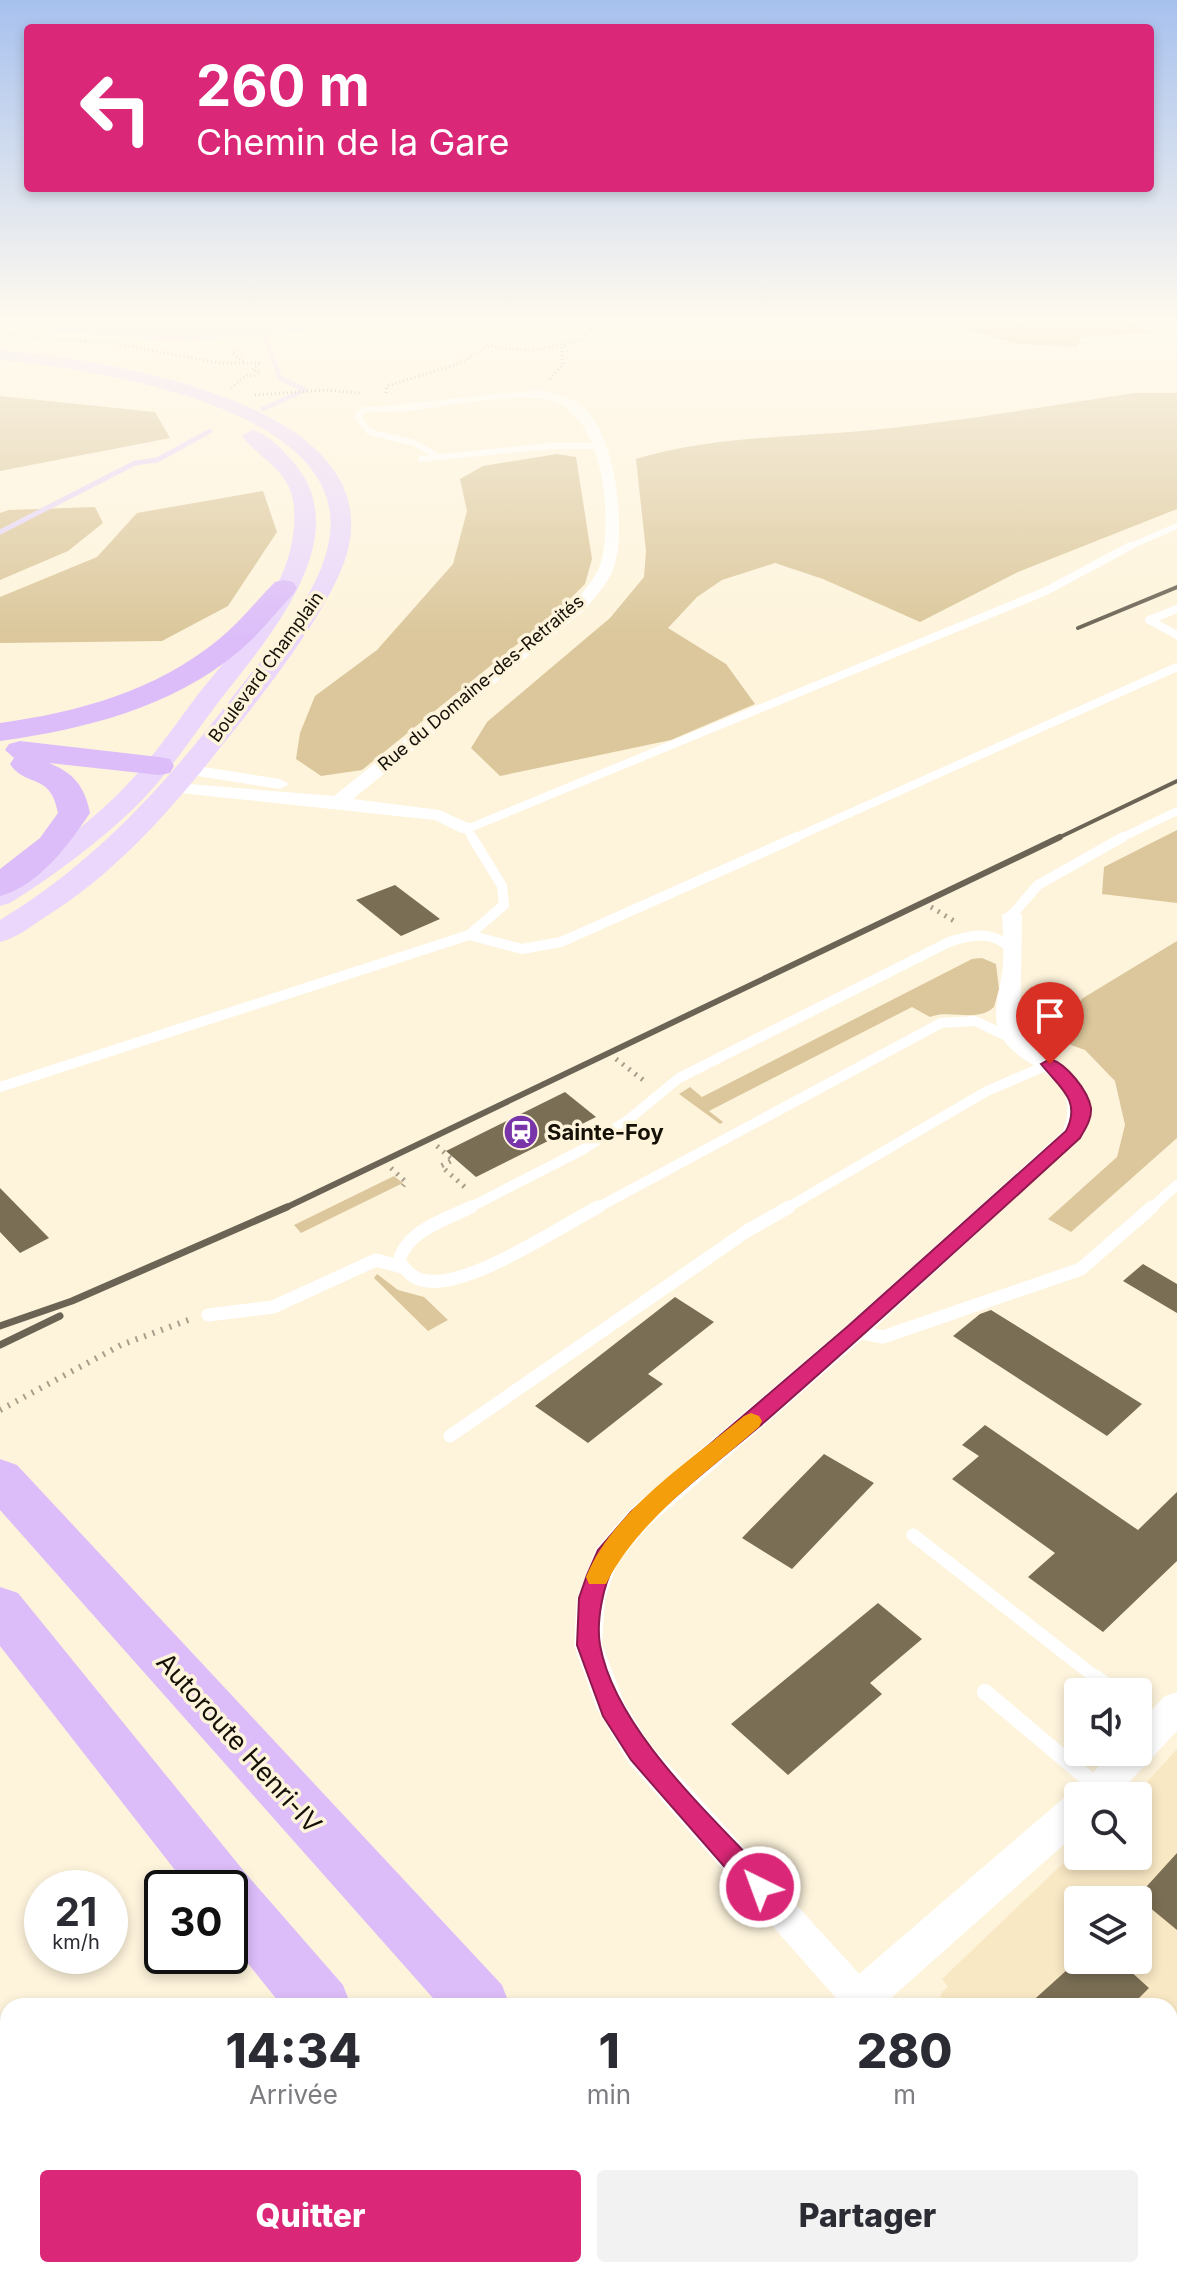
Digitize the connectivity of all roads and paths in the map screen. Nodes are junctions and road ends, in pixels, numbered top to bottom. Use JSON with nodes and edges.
{"nodes":[{"id":1,"x":234,"y":425,"type":"edge"},
{"id":2,"x":267,"y":425,"type":"edge"},
{"id":3,"x":362,"y":425,"type":"edge"},
{"id":4,"x":591,"y":425,"type":"edge"},
{"id":5,"x":598,"y":446,"type":"junction"},
{"id":6,"x":440,"y":457,"type":"junction"},
{"id":7,"x":421,"y":459,"type":"dead end"},
{"id":8,"x":1177,"y":526,"type":"edge"},
{"id":9,"x":284,"y":588,"type":"junction"},
{"id":10,"x":1177,"y":609,"type":"edge"},
{"id":11,"x":1177,"y":635,"type":"edge"},
{"id":12,"x":1177,"y":667,"type":"edge"},
{"id":13,"x":0,"y":732,"type":"edge"},
{"id":14,"x":8,"y":758,"type":"edge"},
{"id":15,"x":167,"y":777,"type":"junction"},
{"id":16,"x":338,"y":802,"type":"junction"},
{"id":17,"x":1177,"y":811,"type":"edge"},
{"id":18,"x":467,"y":829,"type":"junction"},
{"id":19,"x":0,"y":886,"type":"edge"},
{"id":20,"x":0,"y":897,"type":"edge"},
{"id":21,"x":1012,"y":915,"type":"joint"},
{"id":22,"x":0,"y":933,"type":"edge"},
{"id":23,"x":469,"y":935,"type":"junction"},
{"id":24,"x":1013,"y":951,"type":"junction"},
{"id":25,"x":1018,"y":1042,"type":"junction"},
{"id":26,"x":616,"y":1059,"type":"dead end"},
{"id":27,"x":1050,"y":1064,"type":"junction"},
{"id":28,"x":0,"y":1087,"type":"edge"},
{"id":29,"x":659,"y":1092,"type":"junction"},
{"id":30,"x":437,"y":1146,"type":"dead end"},
{"id":31,"x":391,"y":1168,"type":"dead end"},
{"id":32,"x":1177,"y":1185,"type":"edge"},
{"id":33,"x":403,"y":1186,"type":"dead end"},
{"id":34,"x":481,"y":1201,"type":"junction"},
{"id":35,"x":402,"y":1267,"type":"junction"},
{"id":36,"x":208,"y":1315,"type":"joint"},
{"id":37,"x":855,"y":1332,"type":"junction"},
{"id":38,"x":0,"y":1410,"type":"edge"},
{"id":39,"x":450,"y":1436,"type":"dead end"},
{"id":40,"x":0,"y":1478,"type":"edge"},
{"id":41,"x":913,"y":1535,"type":"dead end"},
{"id":42,"x":0,"y":1608,"type":"edge"},
{"id":43,"x":1097,"y":1678,"type":"edge"},
{"id":44,"x":985,"y":1692,"type":"dead end"},
{"id":45,"x":1117,"y":1766,"type":"edge"},
{"id":46,"x":1074,"y":1782,"type":"edge"},
{"id":47,"x":1104,"y":1782,"type":"edge"},
{"id":48,"x":1064,"y":1821,"type":"edge"},
{"id":49,"x":210,"y":1870,"type":"edge"},
{"id":50,"x":248,"y":1918,"type":"edge"},
{"id":51,"x":314,"y":1998,"type":"edge"},
{"id":52,"x":473,"y":1998,"type":"edge"},
{"id":53,"x":854,"y":1998,"type":"edge"},
{"id":54,"x":866,"y":1998,"type":"edge"}],
"edges":[{"from":1,"to":9,"type":"main road","name":"Boulevard Champlain"},
{"from":2,"to":15,"type":"main road","name":"Boulevard Champlain"},
{"from":3,"to":6,"type":"lane"},
{"from":4,"to":5,"type":"street","name":"Rue du Domaine-des-Retraités"},
{"from":5,"to":6,"type":"lane"},
{"from":5,"to":16,"type":"street","name":"Rue du Domaine-des-Retraités"},
{"from":6,"to":7,"type":"lane"},
{"from":8,"to":18,"type":"lane"},
{"from":9,"to":13,"type":"highway"},
{"from":9,"to":15,"type":"main road","name":"Boulevard Champlain"},
{"from":10,"to":11,"type":"lane"},
{"from":12,"to":23,"type":"lane"},
{"from":14,"to":15,"type":"highway"},
{"from":14,"to":19,"type":"highway"},
{"from":15,"to":16,"type":"street","name":"Rue du Domaine-des-Retraités"},
{"from":15,"to":20,"type":"main road","name":"Boulevard Champlain"},
{"from":15,"to":22,"type":"main road","name":"Boulevard Champlain"},
{"from":16,"to":18,"type":"street","name":"Rue du Domaine-des-Retraités"},
{"from":17,"to":21,"type":"lane"},
{"from":18,"to":23,"type":"lane"},
{"from":21,"to":24,"type":"street"},
{"from":23,"to":28,"type":"lane"},
{"from":24,"to":25,"type":"street"},
{"from":24,"to":29,"type":"lane"},
{"from":25,"to":27,"type":"street"},
{"from":25,"to":35,"type":"lane"},
{"from":26,"to":29,"type":"path"},
{"from":27,"to":37,"type":"street"},
{"from":27,"to":39,"type":"lane"},
{"from":29,"to":34,"type":"lane"},
{"from":30,"to":34,"type":"path"},
{"from":31,"to":33,"type":"path"},
{"from":32,"to":37,"type":"lane"},
{"from":34,"to":35,"type":"lane"},
{"from":35,"to":36,"type":"lane"},
{"from":36,"to":38,"type":"path"},
{"from":37,"to":53,"type":"street"},
{"from":40,"to":52,"type":"highway","name":"Autoroute Henri-IV"},
{"from":41,"to":43,"type":"lane"},
{"from":42,"to":49,"type":"highway"},
{"from":44,"to":46,"type":"lane"},
{"from":45,"to":47,"type":"street"},
{"from":48,"to":54,"type":"street"},
{"from":50,"to":51,"type":"highway"}]}
